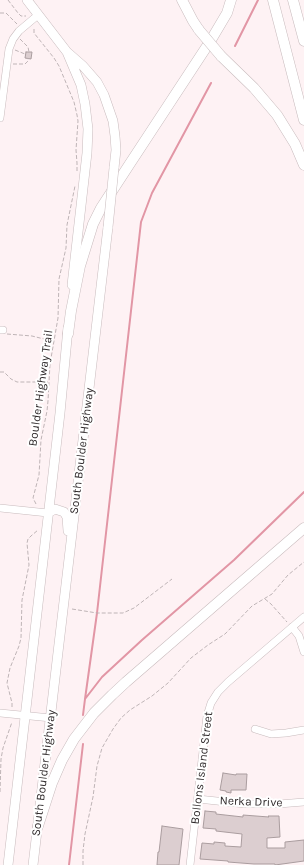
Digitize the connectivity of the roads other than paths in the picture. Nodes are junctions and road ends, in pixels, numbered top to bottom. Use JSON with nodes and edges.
{"nodes":[{"id":1,"x":27,"y":0,"type":"edge"},
{"id":2,"x":182,"y":0,"type":"edge"},
{"id":3,"x":232,"y":0,"type":"edge"},
{"id":4,"x":273,"y":0,"type":"edge"},
{"id":5,"x":293,"y":0,"type":"edge"},
{"id":6,"x":297,"y":0,"type":"edge"},
{"id":7,"x":38,"y":15,"type":"junction"},
{"id":8,"x":304,"y":22,"type":"edge"},
{"id":9,"x":304,"y":41,"type":"edge"},
{"id":10,"x":67,"y":52,"type":"junction"},
{"id":11,"x":0,"y":118,"type":"edge"},
{"id":12,"x":304,"y":120,"type":"edge"},
{"id":13,"x":304,"y":165,"type":"edge"},
{"id":14,"x":68,"y":334,"type":"junction"},
{"id":15,"x":0,"y":508,"type":"edge"},
{"id":16,"x":48,"y":513,"type":"junction"},
{"id":17,"x":304,"y":528,"type":"edge"},
{"id":18,"x":68,"y":568,"type":"junction"},
{"id":19,"x":304,"y":617,"type":"edge"},
{"id":20,"x":292,"y":627,"type":"junction"},
{"id":21,"x":304,"y":652,"type":"edge"},
{"id":22,"x":0,"y":713,"type":"edge"},
{"id":23,"x":25,"y":716,"type":"junction"},
{"id":24,"x":51,"y":718,"type":"junction"},
{"id":25,"x":255,"y":729,"type":"dead end"},
{"id":26,"x":304,"y":730,"type":"edge"},
{"id":27,"x":198,"y":799,"type":"junction"},
{"id":28,"x":304,"y":802,"type":"edge"},
{"id":29,"x":38,"y":826,"type":"junction"},
{"id":30,"x":8,"y":865,"type":"edge"},
{"id":31,"x":33,"y":865,"type":"edge"},
{"id":32,"x":190,"y":865,"type":"edge"}],
"edges":[{"from":1,"to":7,"type":"main road","name":"South Boulder Highway"},
{"from":2,"to":13,"type":"highway","bridge":true},
{"from":3,"to":14,"type":"highway"},
{"from":4,"to":12,"type":"highway"},
{"from":5,"to":9,"type":"highway"},
{"from":6,"to":8,"type":"highway"},
{"from":7,"to":10,"type":"main road","name":"South Boulder Highway"},
{"from":7,"to":11,"type":"street"},
{"from":10,"to":14,"type":"main road","name":"South Boulder Highway"},
{"from":10,"to":18,"type":"main road","name":"South Boulder Highway","bridge":true},
{"from":14,"to":16,"type":"main road","name":"South Boulder Highway"},
{"from":15,"to":16,"type":"street"},
{"from":16,"to":18,"type":"main road"},
{"from":16,"to":23,"type":"main road","name":"South Boulder Highway"},
{"from":17,"to":29,"type":"highway"},
{"from":18,"to":24,"type":"main road","name":"South Boulder Highway"},
{"from":19,"to":20,"type":"street","name":"Bollons Island Street"},
{"from":20,"to":21,"type":"street"},
{"from":20,"to":27,"type":"street","name":"Bollons Island Street"},
{"from":22,"to":23,"type":"street"},
{"from":23,"to":24,"type":"street"},
{"from":23,"to":30,"type":"main road","name":"South Boulder Highway"},
{"from":24,"to":29,"type":"main road","name":"South Boulder Highway"},
{"from":25,"to":26,"type":"street"},
{"from":27,"to":28,"type":"street","name":"Nerka Drive"},
{"from":27,"to":32,"type":"street","name":"Bollons Island Street"},
{"from":29,"to":31,"type":"main road","name":"South Boulder Highway"}]}
